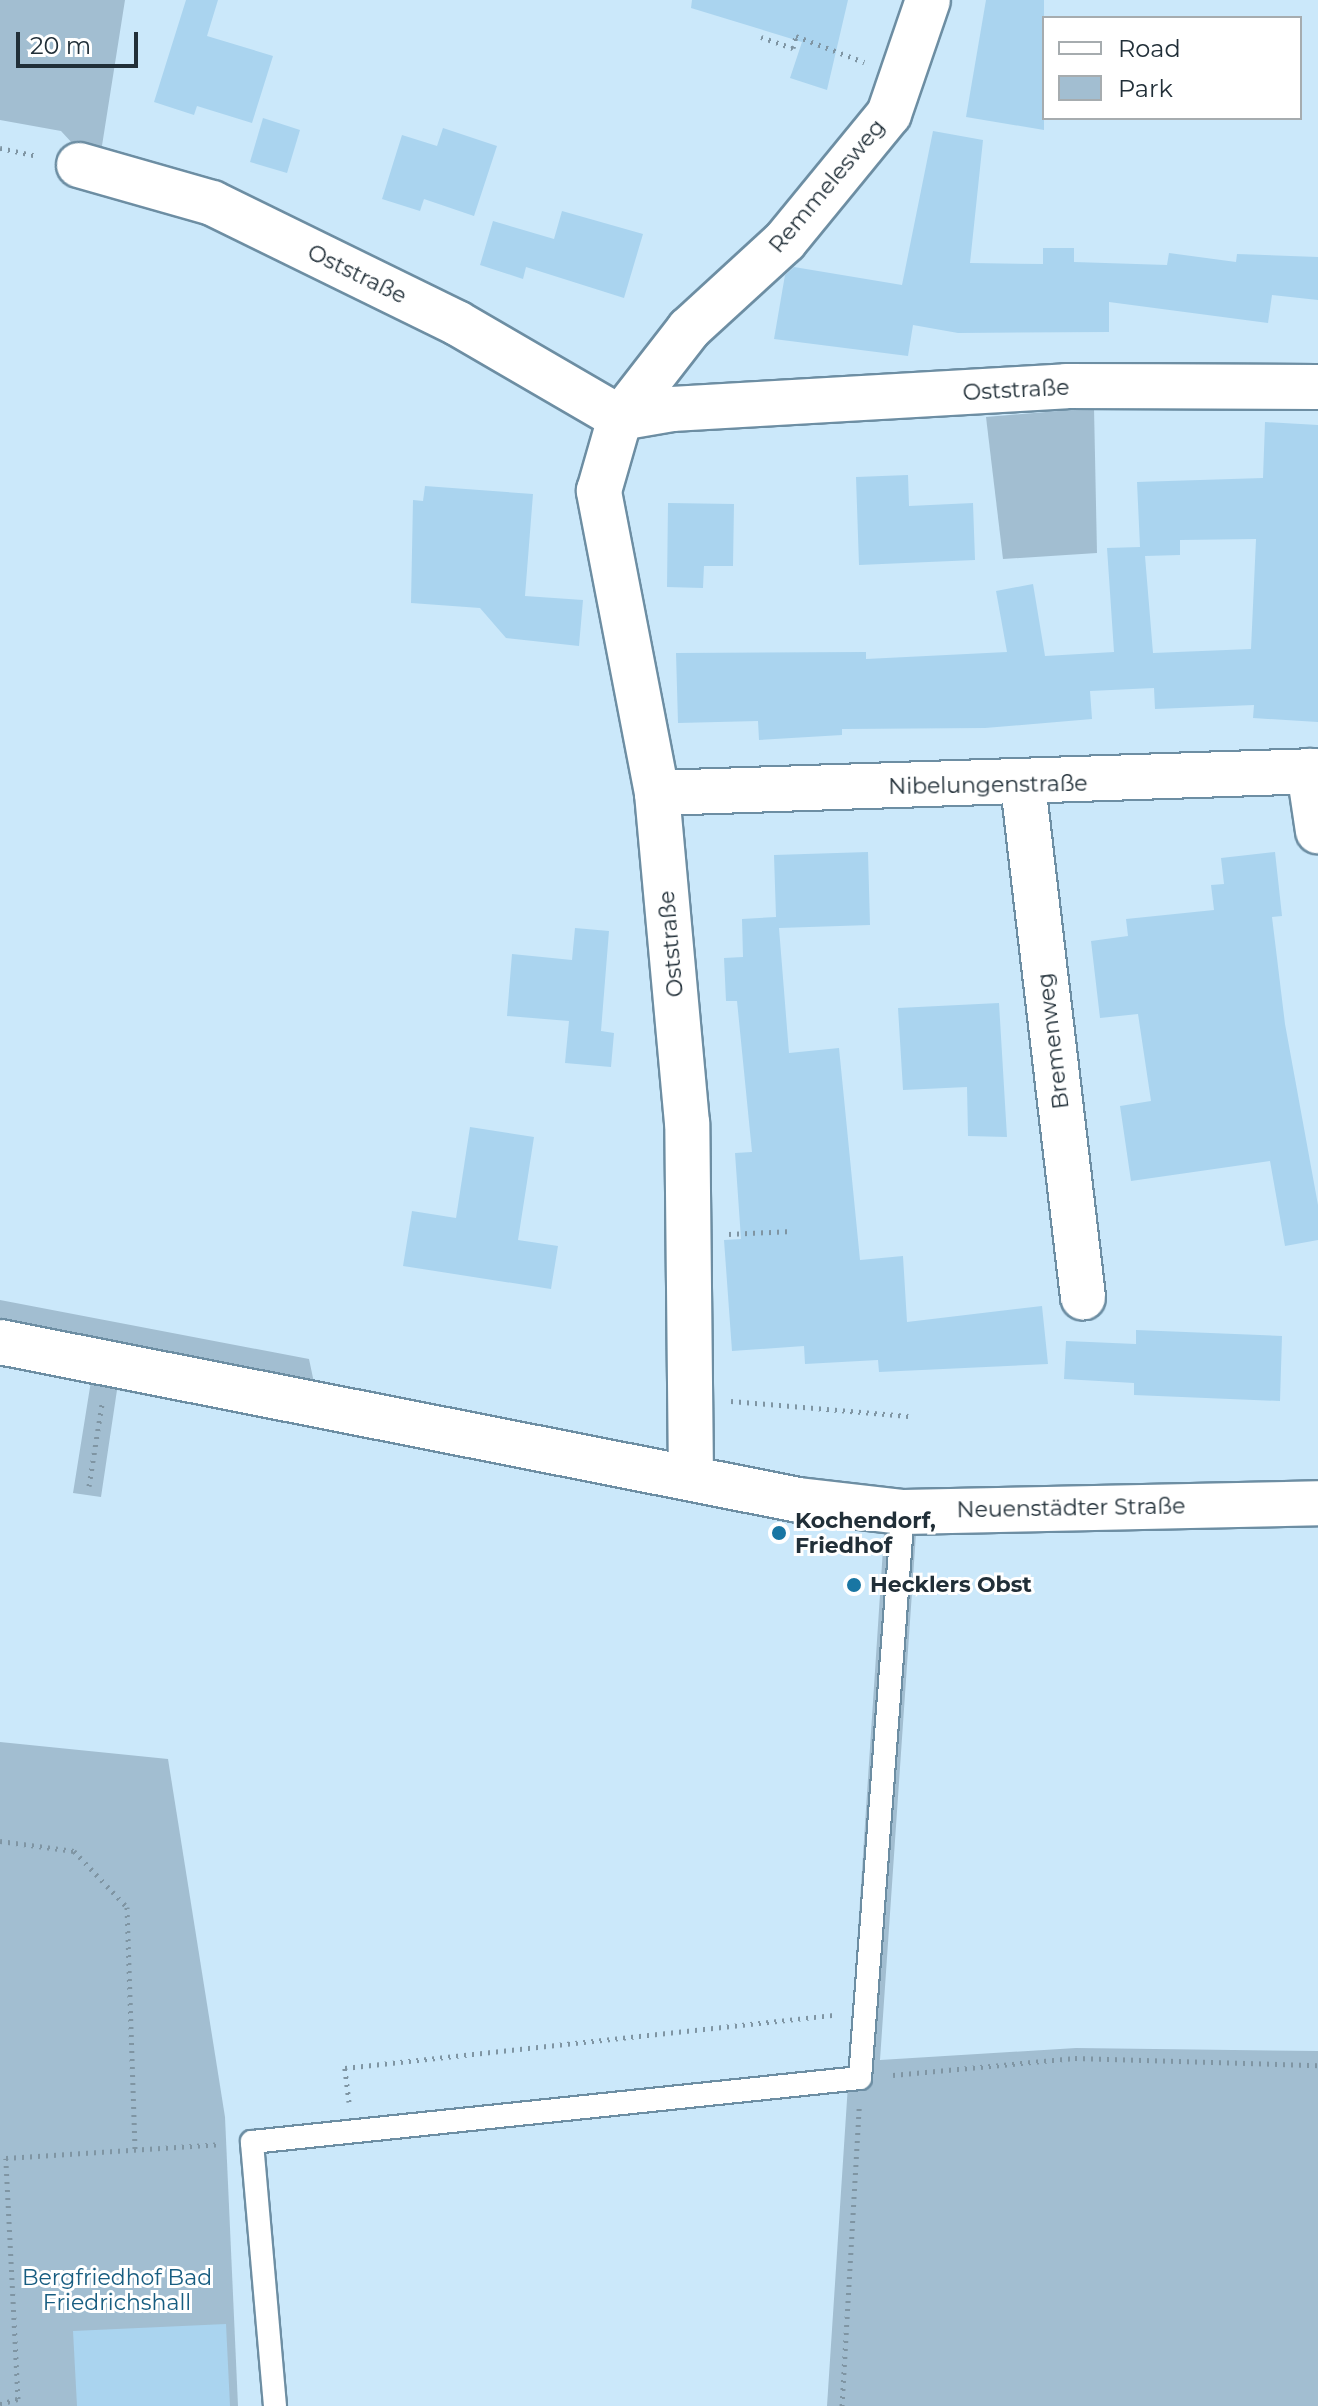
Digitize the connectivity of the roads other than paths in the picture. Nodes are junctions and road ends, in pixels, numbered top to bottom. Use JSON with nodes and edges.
{"nodes":[{"id":1,"x":928,"y":0,"type":"edge"},
{"id":2,"x":79,"y":165,"type":"dead end"},
{"id":3,"x":1318,"y":387,"type":"edge"},
{"id":4,"x":620,"y":418,"type":"junction"},
{"id":5,"x":1314,"y":771,"type":"edge"},
{"id":6,"x":1023,"y":785,"type":"junction"},
{"id":7,"x":657,"y":793,"type":"junction"},
{"id":8,"x":1318,"y":831,"type":"edge"},
{"id":9,"x":1083,"y":1297,"type":"dead end"},
{"id":10,"x":0,"y":1342,"type":"edge"},
{"id":11,"x":691,"y":1478,"type":"junction"},
{"id":12,"x":1318,"y":1503,"type":"edge"},
{"id":13,"x":903,"y":1512,"type":"junction"},
{"id":14,"x":275,"y":2406,"type":"edge"}],
"edges":[{"from":1,"to":4,"type":"street","name":"Remmelesweg"},
{"from":2,"to":4,"type":"street","name":"Oststraße"},
{"from":3,"to":4,"type":"street","name":"Oststraße"},
{"from":4,"to":7,"type":"street","name":"Oststraße"},
{"from":5,"to":6,"type":"street","name":"Nibelungenstraße"},
{"from":5,"to":8,"type":"street"},
{"from":6,"to":7,"type":"street","name":"Nibelungenstraße"},
{"from":6,"to":9,"type":"street","name":"Bremenweg"},
{"from":7,"to":11,"type":"street","name":"Oststraße"},
{"from":10,"to":11,"type":"street","name":"Neuenstädter Straße"},
{"from":11,"to":13,"type":"street","name":"Neuenstädter Straße"},
{"from":12,"to":13,"type":"street","name":"Neuenstädter Straße"},
{"from":13,"to":14,"type":"lane"}]}
